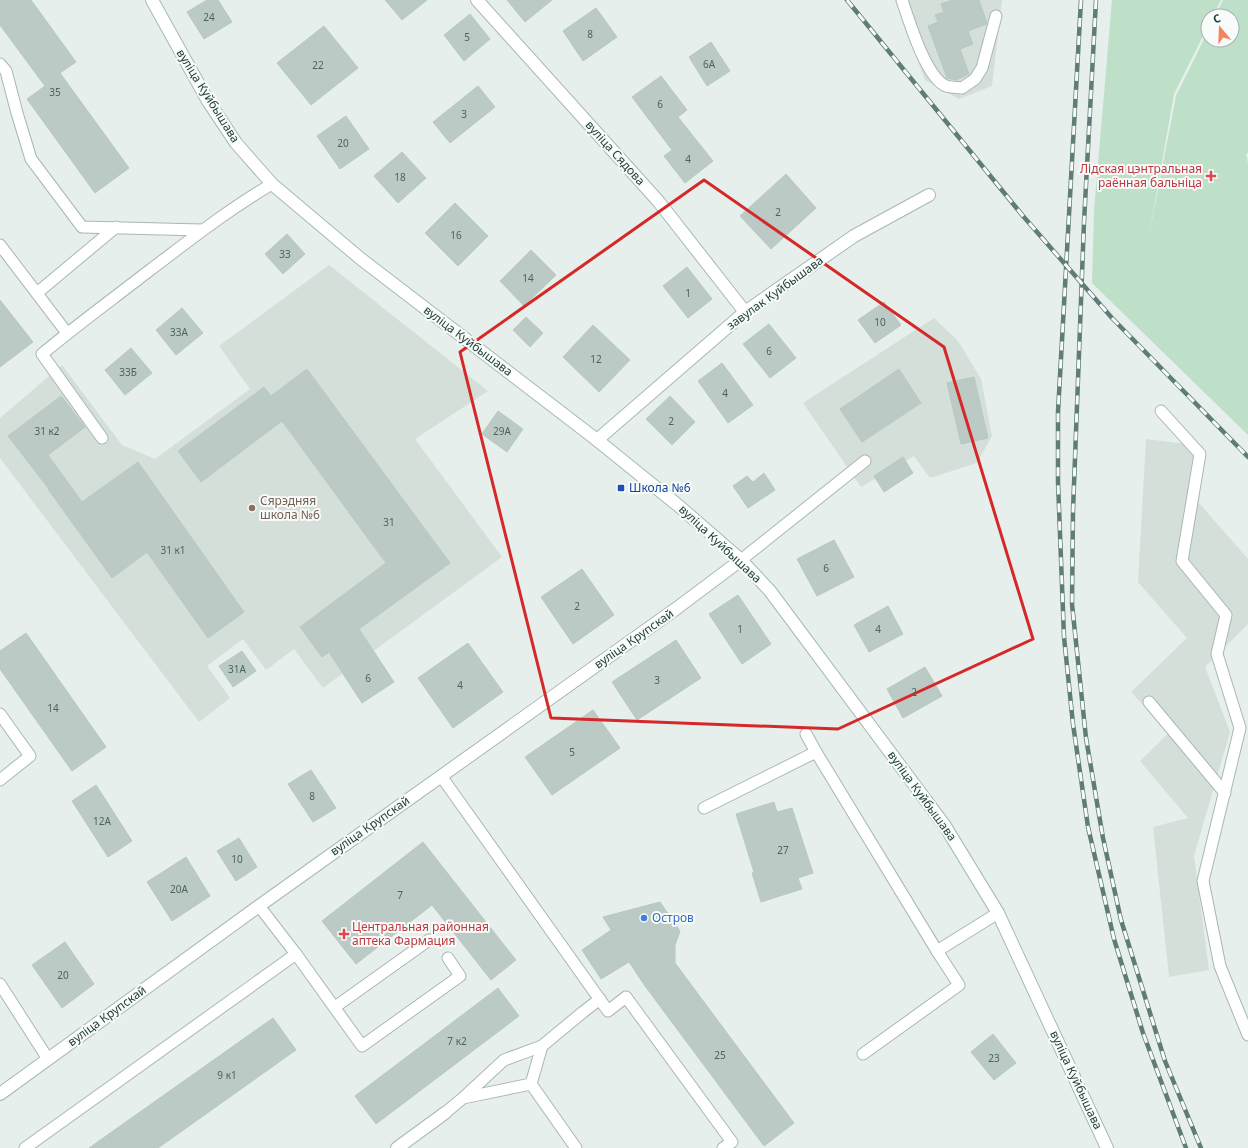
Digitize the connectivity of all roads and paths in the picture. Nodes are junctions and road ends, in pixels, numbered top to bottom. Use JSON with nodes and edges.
{"nodes":[{"id":1,"x":152,"y":0,"type":"edge"},
{"id":2,"x":477,"y":0,"type":"edge"},
{"id":3,"x":902,"y":0,"type":"edge"},
{"id":4,"x":996,"y":16,"type":"dead end"},
{"id":5,"x":0,"y":64,"type":"edge"},
{"id":6,"x":272,"y":184,"type":"junction"},
{"id":7,"x":929,"y":195,"type":"dead end"},
{"id":8,"x":116,"y":228,"type":"junction"},
{"id":9,"x":202,"y":230,"type":"junction"},
{"id":10,"x":0,"y":245,"type":"edge"},
{"id":11,"x":37,"y":293,"type":"junction"},
{"id":12,"x":745,"y":312,"type":"junction"},
{"id":13,"x":67,"y":333,"type":"junction"},
{"id":14,"x":1161,"y":411,"type":"dead end"},
{"id":15,"x":102,"y":438,"type":"dead end"},
{"id":16,"x":597,"y":440,"type":"junction"},
{"id":17,"x":865,"y":461,"type":"dead end"},
{"id":18,"x":741,"y":560,"type":"junction"},
{"id":19,"x":1149,"y":702,"type":"dead end"},
{"id":20,"x":0,"y":714,"type":"edge"},
{"id":21,"x":806,"y":734,"type":"dead end"},
{"id":22,"x":816,"y":752,"type":"junction"},
{"id":23,"x":441,"y":776,"type":"junction"},
{"id":24,"x":0,"y":780,"type":"edge"},
{"id":25,"x":1224,"y":793,"type":"junction"},
{"id":26,"x":704,"y":808,"type":"dead end"},
{"id":27,"x":259,"y":906,"type":"junction"},
{"id":28,"x":998,"y":913,"type":"junction"},
{"id":29,"x":429,"y":940,"type":"dead end"},
{"id":30,"x":937,"y":951,"type":"junction"},
{"id":31,"x":296,"y":954,"type":"junction"},
{"id":32,"x":448,"y":958,"type":"dead end"},
{"id":33,"x":0,"y":984,"type":"edge"},
{"id":34,"x":600,"y":999,"type":"junction"},
{"id":35,"x":335,"y":1007,"type":"junction"},
{"id":36,"x":1248,"y":1035,"type":"edge"},
{"id":37,"x":542,"y":1046,"type":"junction"},
{"id":38,"x":863,"y":1054,"type":"dead end"},
{"id":39,"x":48,"y":1059,"type":"junction"},
{"id":40,"x":531,"y":1084,"type":"junction"},
{"id":41,"x":0,"y":1094,"type":"edge"},
{"id":42,"x":463,"y":1098,"type":"junction"},
{"id":43,"x":445,"y":1113,"type":"joint"},
{"id":44,"x":25,"y":1148,"type":"edge"},
{"id":45,"x":397,"y":1148,"type":"edge"},
{"id":46,"x":576,"y":1148,"type":"edge"},
{"id":47,"x":723,"y":1148,"type":"edge"},
{"id":48,"x":1108,"y":1148,"type":"edge"}],
"edges":[{"from":1,"to":6,"type":"street","name":"вуліца Куйбышава"},
{"from":2,"to":12,"type":"street","name":"вуліца Сядова"},
{"from":3,"to":4,"type":"lane"},
{"from":5,"to":8,"type":"lane"},
{"from":6,"to":9,"type":"lane"},
{"from":6,"to":16,"type":"street","name":"вуліца Куйбышава"},
{"from":7,"to":12,"type":"street","name":"завулак Куйбышава"},
{"from":8,"to":9,"type":"lane"},
{"from":8,"to":11,"type":"lane"},
{"from":9,"to":13,"type":"lane"},
{"from":10,"to":11,"type":"lane"},
{"from":11,"to":13,"type":"lane"},
{"from":12,"to":16,"type":"street","name":"завулак Куйбышава"},
{"from":13,"to":15,"type":"lane"},
{"from":14,"to":25,"type":"lane"},
{"from":16,"to":18,"type":"street","name":"вуліца Куйбышава"},
{"from":17,"to":18,"type":"lane"},
{"from":18,"to":23,"type":"street","name":"вуліца Крупскай"},
{"from":18,"to":28,"type":"street","name":"вуліца Куйбышава"},
{"from":19,"to":25,"type":"lane"},
{"from":20,"to":24,"type":"lane"},
{"from":21,"to":22,"type":"lane"},
{"from":22,"to":26,"type":"lane"},
{"from":22,"to":30,"type":"lane"},
{"from":23,"to":27,"type":"street","name":"вуліца Крупскай"},
{"from":23,"to":34,"type":"lane"},
{"from":25,"to":36,"type":"lane"},
{"from":27,"to":31,"type":"lane"},
{"from":27,"to":39,"type":"street","name":"вуліца Крупскай"},
{"from":28,"to":30,"type":"lane"},
{"from":28,"to":48,"type":"street","name":"вуліца Куйбышава"},
{"from":29,"to":35,"type":"lane"},
{"from":30,"to":38,"type":"lane"},
{"from":31,"to":35,"type":"lane"},
{"from":31,"to":44,"type":"lane"},
{"from":32,"to":35,"type":"lane"},
{"from":33,"to":39,"type":"lane"},
{"from":34,"to":37,"type":"lane"},
{"from":34,"to":47,"type":"lane"},
{"from":37,"to":40,"type":"lane"},
{"from":37,"to":42,"type":"lane"},
{"from":39,"to":41,"type":"street","name":"вуліца Крупскай"},
{"from":40,"to":42,"type":"lane"},
{"from":40,"to":46,"type":"lane"},
{"from":42,"to":43,"type":"lane"},
{"from":43,"to":45,"type":"street"}]}
